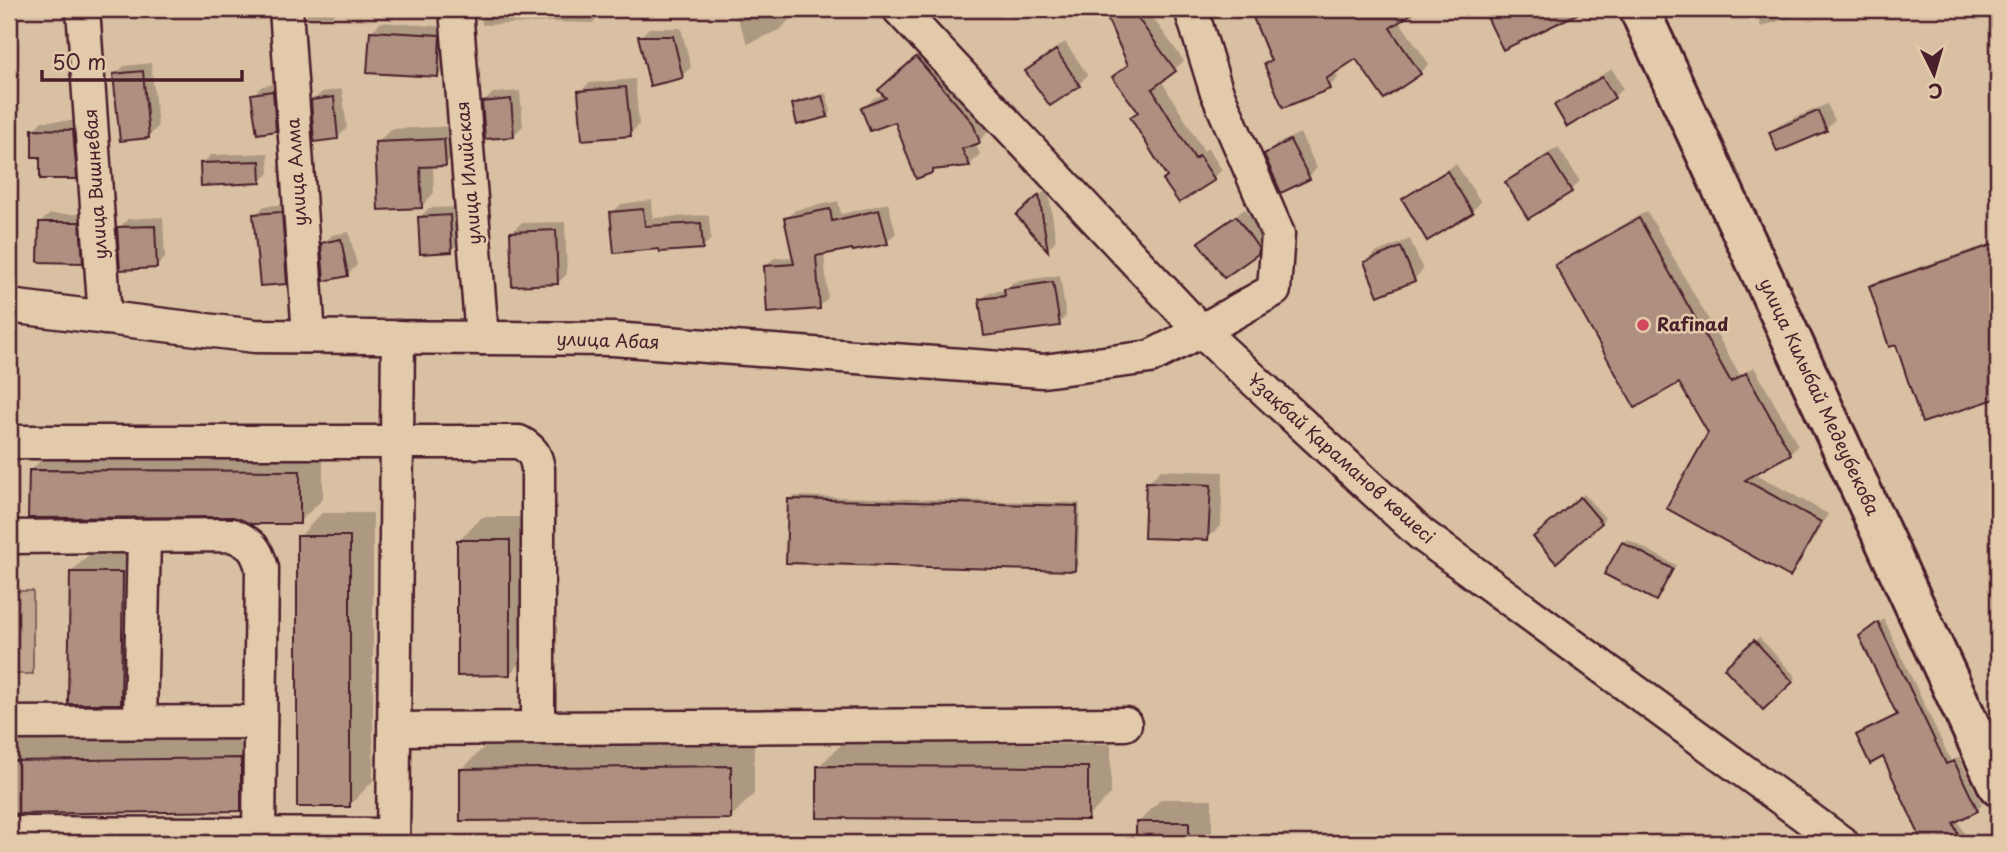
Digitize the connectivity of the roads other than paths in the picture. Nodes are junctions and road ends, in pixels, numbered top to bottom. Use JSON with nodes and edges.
{"nodes":[{"id":1,"x":83,"y":9,"type":"edge"},
{"id":2,"x":286,"y":9,"type":"edge"},
{"id":3,"x":456,"y":9,"type":"edge"},
{"id":4,"x":898,"y":9,"type":"edge"},
{"id":5,"x":1191,"y":9,"type":"edge"},
{"id":6,"x":1639,"y":9,"type":"edge"},
{"id":7,"x":9,"y":306,"type":"edge"},
{"id":8,"x":105,"y":318,"type":"junction"},
{"id":9,"x":1201,"y":331,"type":"junction"},
{"id":10,"x":309,"y":336,"type":"junction"},
{"id":11,"x":398,"y":337,"type":"junction"},
{"id":12,"x":482,"y":338,"type":"junction"},
{"id":13,"x":9,"y":442,"type":"edge"},
{"id":14,"x":398,"y":443,"type":"junction"},
{"id":15,"x":144,"y":536,"type":"junction"},
{"id":16,"x":9,"y":537,"type":"edge"},
{"id":17,"x":140,"y":722,"type":"junction"},
{"id":18,"x":260,"y":722,"type":"junction"},
{"id":19,"x":9,"y":723,"type":"edge"},
{"id":20,"x":1125,"y":724,"type":"dead end"},
{"id":21,"x":538,"y":727,"type":"junction"},
{"id":22,"x":395,"y":729,"type":"junction"},
{"id":23,"x":1998,"y":786,"type":"edge"},
{"id":24,"x":9,"y":833,"type":"edge"},
{"id":25,"x":259,"y":834,"type":"junction"},
{"id":26,"x":393,"y":839,"type":"edge"},
{"id":27,"x":1842,"y":843,"type":"edge"}],
"edges":[{"from":1,"to":8,"type":"street","name":"улица Вишневая"},
{"from":2,"to":10,"type":"street","name":"улица Алма"},
{"from":3,"to":12,"type":"street","name":"улица Илийская"},
{"from":4,"to":9,"type":"street","name":"Ұзақбай Қараманов көшесі"},
{"from":5,"to":9,"type":"street","name":"улица Абая"},
{"from":6,"to":23,"type":"main road","name":"улица Килыбай Медеубекова"},
{"from":7,"to":8,"type":"street","name":"улица Абая"},
{"from":8,"to":10,"type":"street","name":"улица Абая"},
{"from":9,"to":12,"type":"street","name":"улица Абая"},
{"from":9,"to":27,"type":"street","name":"Ұзақбай Қараманов көшесі"},
{"from":10,"to":11,"type":"street","name":"улица Абая"},
{"from":11,"to":12,"type":"street","name":"улица Абая"},
{"from":11,"to":14,"type":"street"},
{"from":13,"to":14,"type":"street"},
{"from":14,"to":21,"type":"street"},
{"from":14,"to":22,"type":"street"},
{"from":15,"to":16,"type":"street"},
{"from":15,"to":17,"type":"street"},
{"from":15,"to":18,"type":"street"},
{"from":17,"to":18,"type":"street"},
{"from":17,"to":19,"type":"street"},
{"from":18,"to":25,"type":"street"},
{"from":20,"to":21,"type":"street"},
{"from":21,"to":22,"type":"street"},
{"from":22,"to":26,"type":"street"},
{"from":24,"to":25,"type":"street"},
{"from":25,"to":26,"type":"street"}]}
